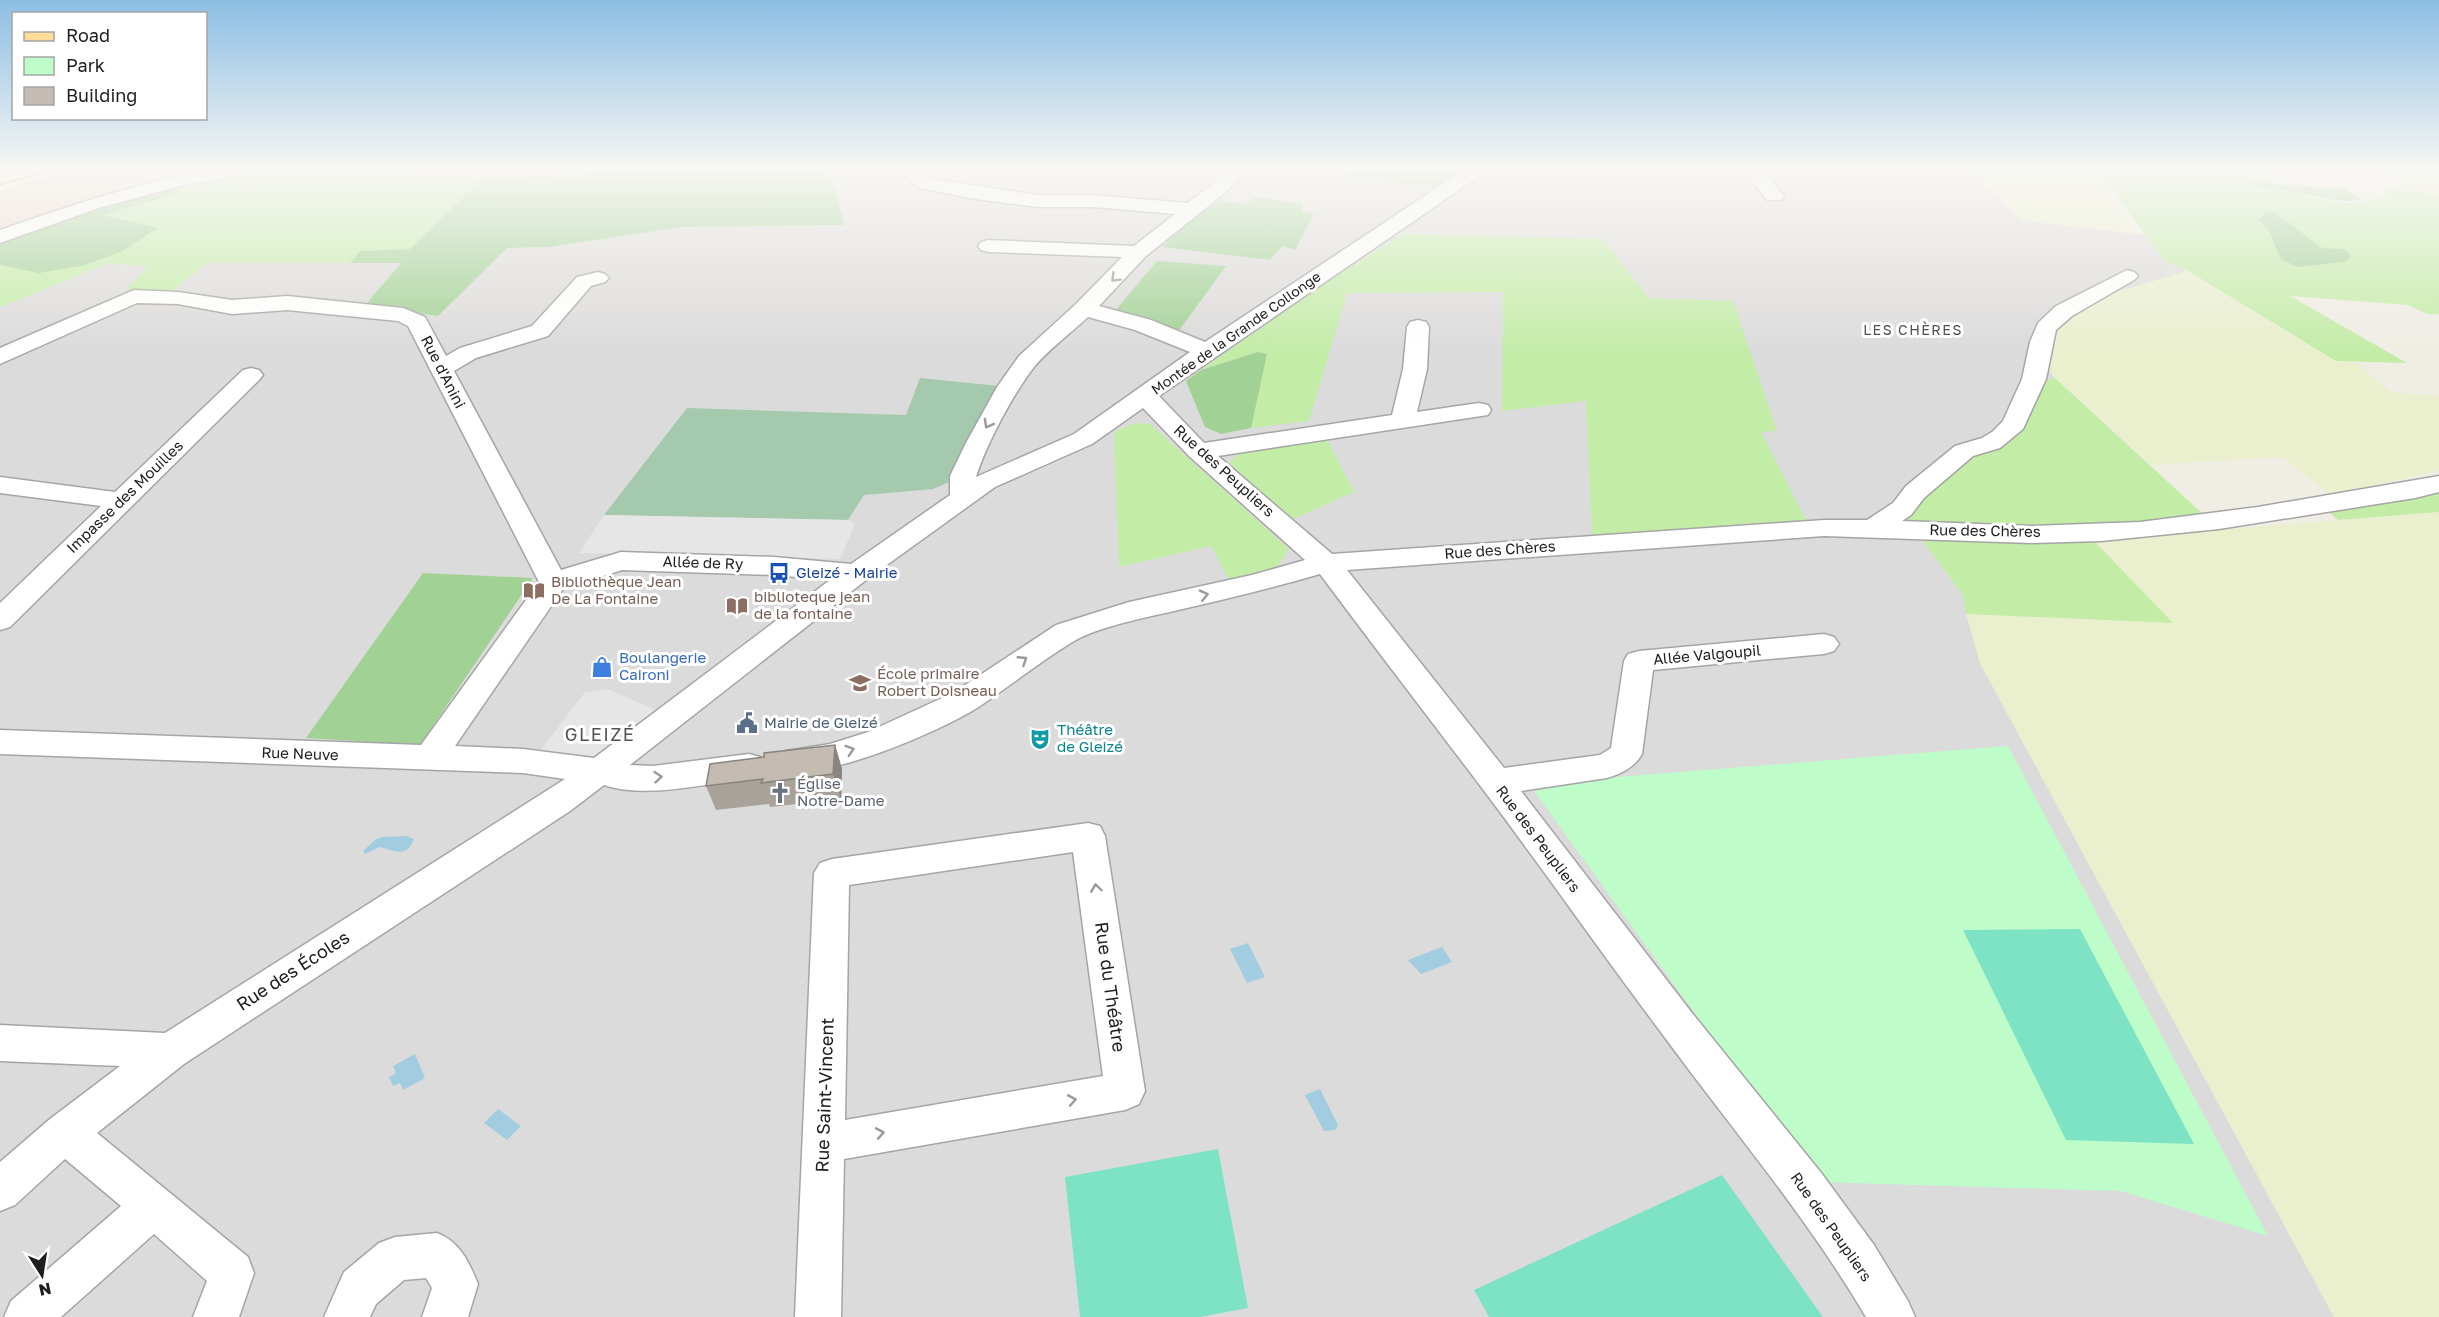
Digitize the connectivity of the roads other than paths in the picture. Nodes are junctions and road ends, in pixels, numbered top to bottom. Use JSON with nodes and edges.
{"nodes":[{"id":1,"x":18,"y":230,"type":"edge"},
{"id":2,"x":1165,"y":230,"type":"edge"},
{"id":3,"x":1386,"y":230,"type":"edge"},
{"id":4,"x":0,"y":237,"type":"edge"},
{"id":5,"x":988,"y":246,"type":"dead end"},
{"id":6,"x":1139,"y":252,"type":"junction"},
{"id":7,"x":2127,"y":276,"type":"dead end"},
{"id":8,"x":598,"y":278,"type":"dead end"},
{"id":9,"x":1084,"y":309,"type":"junction"},
{"id":10,"x":1418,"y":327,"type":"dead end"},
{"id":11,"x":1207,"y":351,"type":"junction"},
{"id":12,"x":0,"y":357,"type":"edge"},
{"id":13,"x":441,"y":369,"type":"junction"},
{"id":14,"x":251,"y":375,"type":"dead end"},
{"id":15,"x":1145,"y":396,"type":"junction"},
{"id":16,"x":1479,"y":410,"type":"dead end"},
{"id":17,"x":1403,"y":421,"type":"junction"},
{"id":18,"x":1198,"y":451,"type":"junction"},
{"id":19,"x":2439,"y":484,"type":"edge"},
{"id":20,"x":0,"y":485,"type":"edge"},
{"id":21,"x":963,"y":498,"type":"junction"},
{"id":22,"x":120,"y":501,"type":"junction"},
{"id":23,"x":1874,"y":527,"type":"junction"},
{"id":24,"x":1326,"y":563,"type":"junction"},
{"id":25,"x":856,"y":574,"type":"junction"},
{"id":26,"x":553,"y":582,"type":"junction"},
{"id":27,"x":0,"y":620,"type":"edge"},
{"id":28,"x":1824,"y":644,"type":"dead end"},
{"id":29,"x":0,"y":742,"type":"edge"},
{"id":30,"x":429,"y":759,"type":"junction"},
{"id":31,"x":600,"y":771,"type":"junction"},
{"id":32,"x":1496,"y":782,"type":"junction"},
{"id":33,"x":832,"y":873,"type":"joint"},
{"id":34,"x":0,"y":1043,"type":"edge"},
{"id":35,"x":170,"y":1052,"type":"junction"},
{"id":36,"x":65,"y":1133,"type":"junction"},
{"id":37,"x":823,"y":1143,"type":"junction"},
{"id":38,"x":0,"y":1190,"type":"edge"},
{"id":39,"x":154,"y":1206,"type":"junction"},
{"id":40,"x":27,"y":1317,"type":"edge"},
{"id":41,"x":216,"y":1317,"type":"edge"},
{"id":42,"x":347,"y":1317,"type":"edge"},
{"id":43,"x":445,"y":1317,"type":"edge"},
{"id":44,"x":818,"y":1317,"type":"edge"},
{"id":45,"x":1892,"y":1317,"type":"edge"}],
"edges":[{"from":1,"to":4,"type":"street"},
{"from":2,"to":6,"type":"street"},
{"from":3,"to":11,"type":"street","name":"Montée de la Grande Collonge"},
{"from":5,"to":6,"type":"street"},
{"from":6,"to":9,"type":"street","one_way":true},
{"from":7,"to":23,"type":"street"},
{"from":8,"to":13,"type":"street"},
{"from":9,"to":11,"type":"street"},
{"from":9,"to":21,"type":"street","one_way":true},
{"from":10,"to":17,"type":"street"},
{"from":11,"to":15,"type":"street","name":"Montée de la Grande Collonge"},
{"from":12,"to":13,"type":"street","name":"Rue d'Anini"},
{"from":13,"to":26,"type":"street","name":"Rue d'Anini"},
{"from":14,"to":22,"type":"street","name":"Impasse des Mouilles"},
{"from":15,"to":18,"type":"street","name":"Rue des Peupliers"},
{"from":15,"to":21,"type":"street","name":"Montée de la Grande Collonge"},
{"from":16,"to":17,"type":"street"},
{"from":17,"to":18,"type":"street"},
{"from":18,"to":24,"type":"street","name":"Rue des Peupliers"},
{"from":19,"to":23,"type":"street","name":"Rue des Chères"},
{"from":20,"to":22,"type":"street"},
{"from":21,"to":25,"type":"street"},
{"from":22,"to":27,"type":"street","name":"Impasse des Mouilles"},
{"from":23,"to":24,"type":"street","name":"Rue des Chères"},
{"from":31,"to":24,"type":"street","name":"Rue des Chères","one_way":true},
{"from":24,"to":32,"type":"street","name":"Rue des Peupliers"},
{"from":25,"to":26,"type":"street","name":"Allée de Ry"},
{"from":25,"to":31,"type":"street","name":"Rue des Écoles"},
{"from":26,"to":30,"type":"street"},
{"from":28,"to":32,"type":"street","name":"Allée Valgoupil"},
{"from":29,"to":30,"type":"street","name":"Rue Neuve"},
{"from":30,"to":31,"type":"street","name":"Rue Neuve"},
{"from":31,"to":35,"type":"street","name":"Rue des Écoles"},
{"from":32,"to":45,"type":"street","name":"Rue des Peupliers"},
{"from":33,"to":37,"type":"street","name":"Rue Saint-Vincent"},
{"from":37,"to":33,"type":"street","name":"Rue du Théâtre","one_way":true},
{"from":34,"to":35,"type":"street"},
{"from":35,"to":36,"type":"street","name":"Rue des Écoles"},
{"from":36,"to":38,"type":"street","name":"Rue des Écoles"},
{"from":36,"to":39,"type":"street"},
{"from":37,"to":44,"type":"street","name":"Rue Saint-Vincent"},
{"from":39,"to":40,"type":"street"},
{"from":39,"to":41,"type":"street"},
{"from":42,"to":43,"type":"street"}]}
